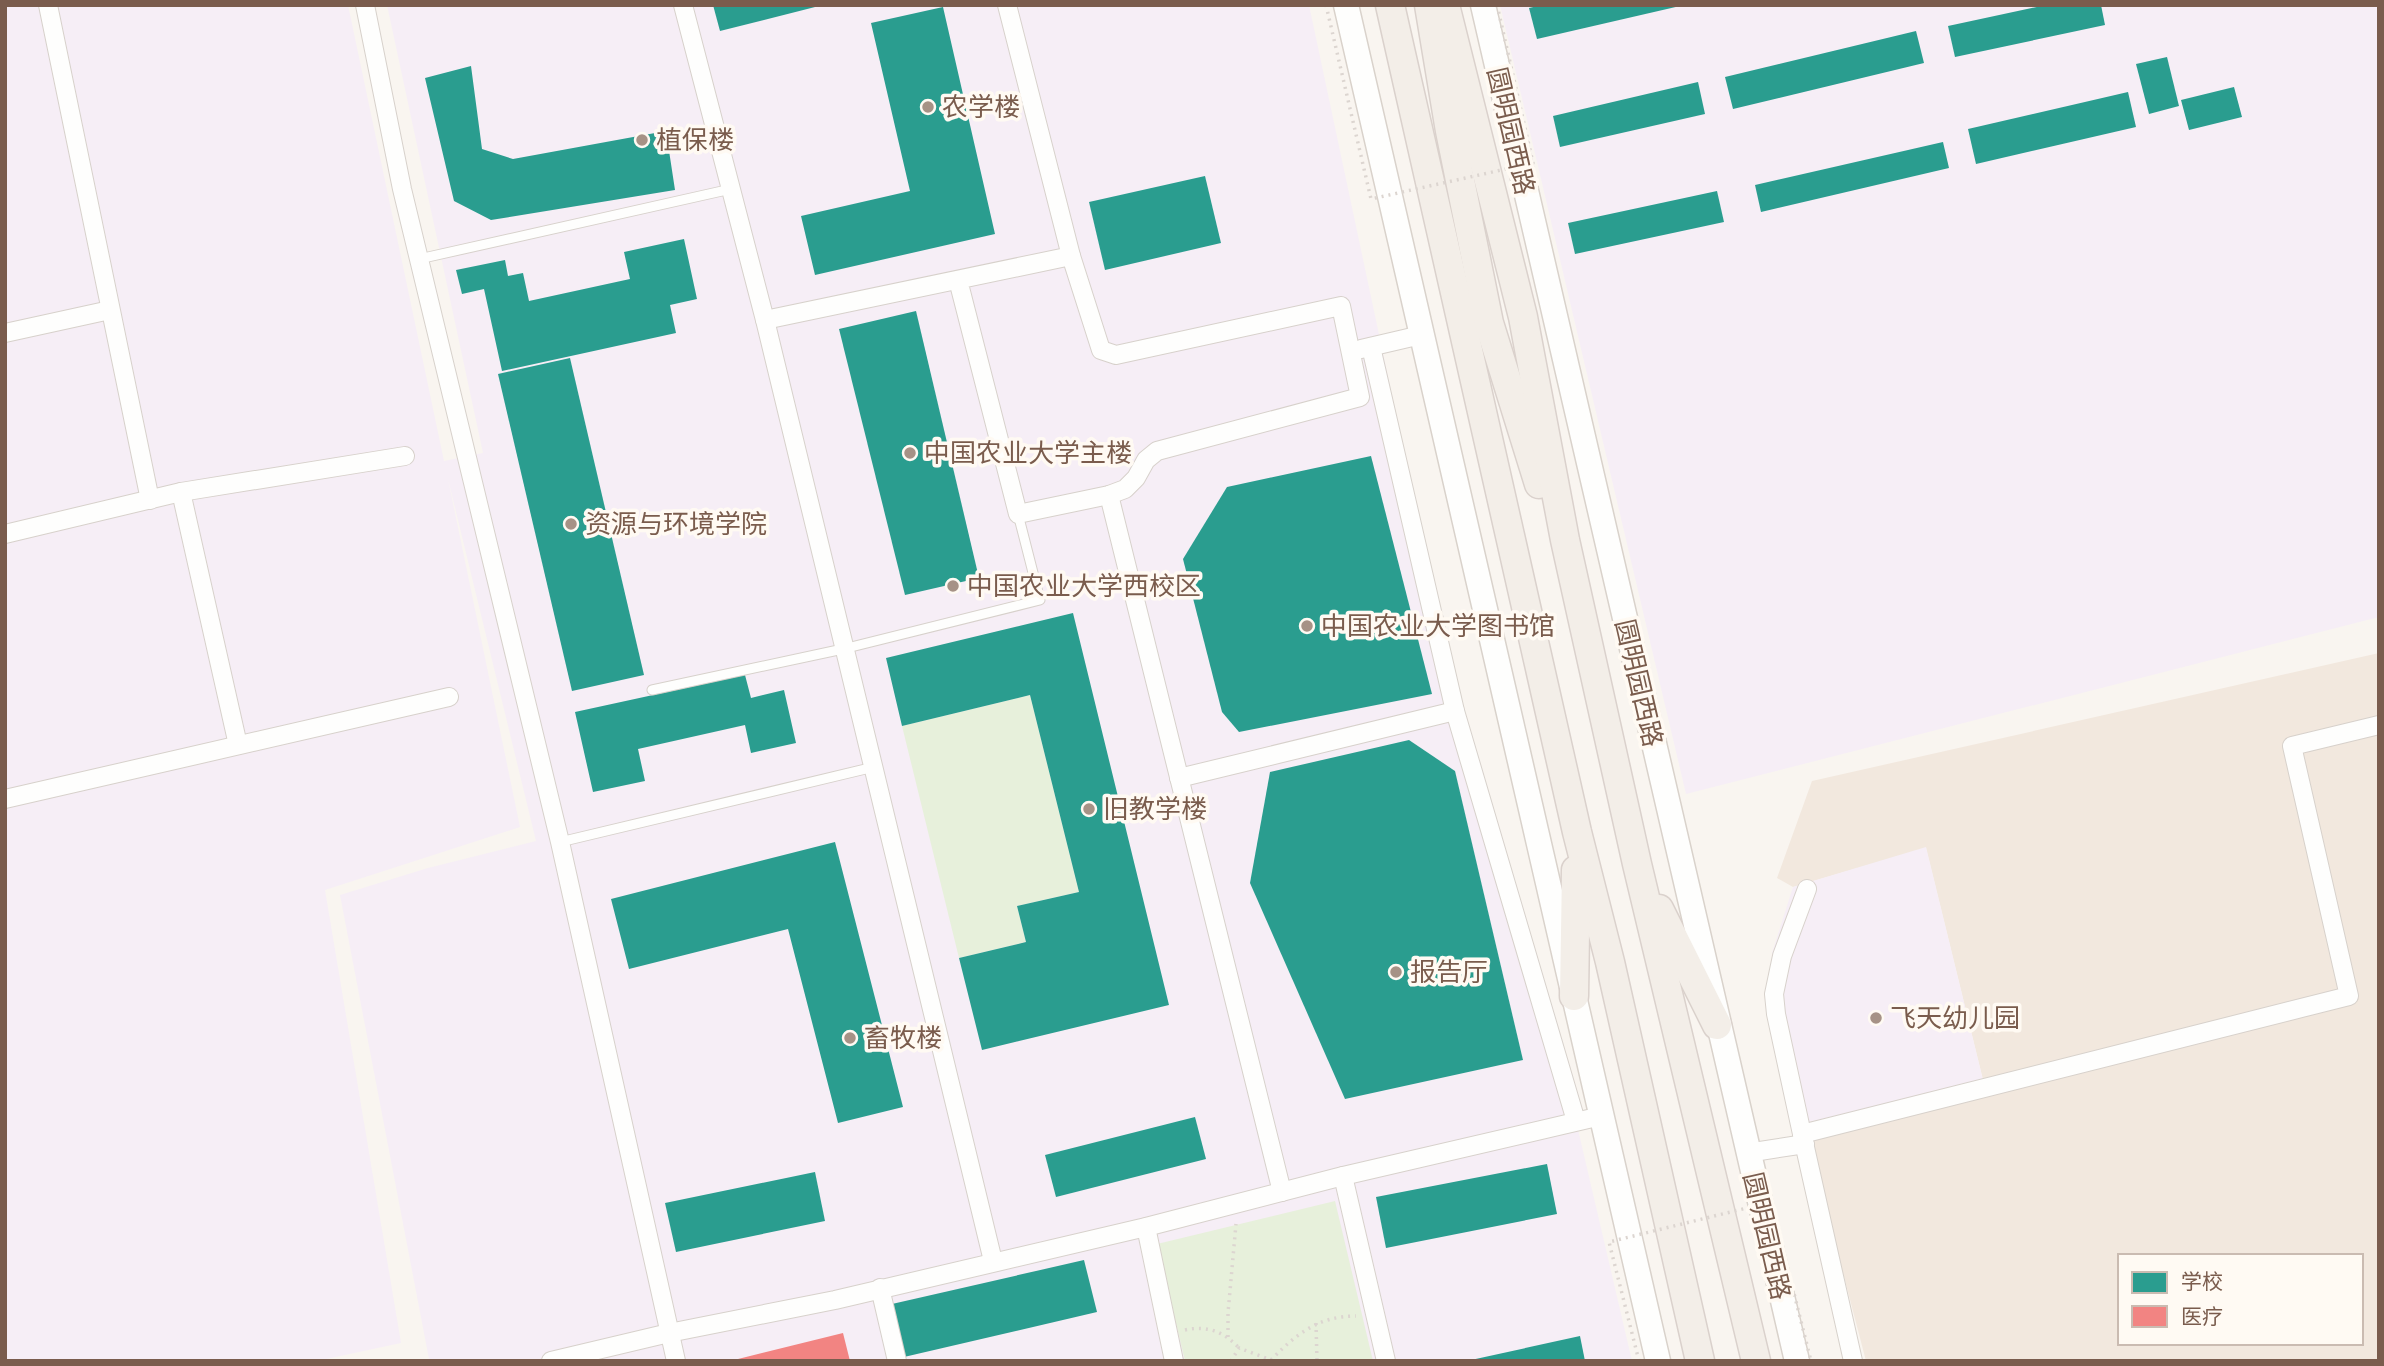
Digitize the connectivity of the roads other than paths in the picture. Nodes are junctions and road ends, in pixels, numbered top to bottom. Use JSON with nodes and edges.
{"nodes":[{"id":1,"x":48,"y":5,"type":"edge"},
{"id":2,"x":365,"y":5,"type":"edge"},
{"id":3,"x":683,"y":5,"type":"edge"},
{"id":4,"x":1007,"y":5,"type":"edge"},
{"id":5,"x":1346,"y":5,"type":"edge"},
{"id":6,"x":1390,"y":5,"type":"edge"},
{"id":7,"x":1429,"y":5,"type":"edge"},
{"id":8,"x":1445,"y":5,"type":"edge"},
{"id":9,"x":1483,"y":5,"type":"edge"},
{"id":10,"x":731,"y":189,"type":"junction"},
{"id":11,"x":1071,"y":256,"type":"junction"},
{"id":12,"x":419,"y":259,"type":"junction"},
{"id":13,"x":958,"y":280,"type":"junction"},
{"id":14,"x":110,"y":310,"type":"junction"},
{"id":15,"x":765,"y":320,"type":"junction"},
{"id":16,"x":5,"y":334,"type":"edge"},
{"id":17,"x":1421,"y":335,"type":"junction"},
{"id":18,"x":1371,"y":347,"type":"junction"},
{"id":19,"x":1351,"y":352,"type":"junction"},
{"id":20,"x":405,"y":456,"type":"dead end"},
{"id":21,"x":181,"y":492,"type":"junction"},
{"id":22,"x":1109,"y":495,"type":"junction"},
{"id":23,"x":150,"y":500,"type":"junction"},
{"id":24,"x":1018,"y":514,"type":"junction"},
{"id":25,"x":5,"y":534,"type":"edge"},
{"id":26,"x":1566,"y":540,"type":"junction"},
{"id":27,"x":843,"y":649,"type":"junction"},
{"id":28,"x":652,"y":690,"type":"dead end"},
{"id":29,"x":449,"y":697,"type":"dead end"},
{"id":30,"x":1455,"y":711,"type":"junction"},
{"id":31,"x":2379,"y":725,"type":"edge"},
{"id":32,"x":238,"y":745,"type":"junction"},
{"id":33,"x":874,"y":767,"type":"junction"},
{"id":34,"x":1179,"y":778,"type":"junction"},
{"id":35,"x":5,"y":799,"type":"edge"},
{"id":36,"x":1577,"y":832,"type":"junction"},
{"id":37,"x":560,"y":842,"type":"junction"},
{"id":38,"x":1637,"y":864,"type":"junction"},
{"id":39,"x":1807,"y":889,"type":"dead end"},
{"id":40,"x":1574,"y":996,"type":"junction"},
{"id":41,"x":1717,"y":1025,"type":"junction"},
{"id":42,"x":1601,"y":1116,"type":"junction"},
{"id":43,"x":1576,"y":1121,"type":"junction"},
{"id":44,"x":1803,"y":1139,"type":"junction"},
{"id":45,"x":1747,"y":1153,"type":"junction"},
{"id":46,"x":1343,"y":1176,"type":"junction"},
{"id":47,"x":1282,"y":1192,"type":"junction"},
{"id":48,"x":1146,"y":1227,"type":"junction"},
{"id":49,"x":993,"y":1261,"type":"junction"},
{"id":50,"x":880,"y":1288,"type":"junction"},
{"id":51,"x":669,"y":1333,"type":"junction"},
{"id":52,"x":551,"y":1361,"type":"edge"},
{"id":53,"x":676,"y":1361,"type":"edge"},
{"id":54,"x":897,"y":1361,"type":"edge"},
{"id":55,"x":1174,"y":1361,"type":"edge"},
{"id":56,"x":1386,"y":1361,"type":"edge"},
{"id":57,"x":1658,"y":1361,"type":"edge"},
{"id":58,"x":1700,"y":1361,"type":"edge"},
{"id":59,"x":1756,"y":1361,"type":"edge"},
{"id":60,"x":1797,"y":1361,"type":"edge"},
{"id":61,"x":1853,"y":1361,"type":"edge"}],
"edges":[{"from":1,"to":14,"type":"street"},
{"from":2,"to":12,"type":"street"},
{"from":3,"to":10,"type":"street"},
{"from":4,"to":11,"type":"street"},
{"from":5,"to":17,"type":"street"},
{"from":6,"to":36,"type":"main road"},
{"from":7,"to":26,"type":"main road","name":"圆明园西路"},
{"from":8,"to":26,"type":"main road","name":"圆明园西路"},
{"from":9,"to":41,"type":"street","name":"圆明园西路"},
{"from":10,"to":12,"type":"lane"},
{"from":10,"to":15,"type":"street"},
{"from":11,"to":13,"type":"street"},
{"from":11,"to":19,"type":"street"},
{"from":12,"to":37,"type":"street"},
{"from":13,"to":15,"type":"street"},
{"from":13,"to":24,"type":"street"},
{"from":14,"to":16,"type":"street"},
{"from":14,"to":23,"type":"street"},
{"from":15,"to":27,"type":"street"},
{"from":17,"to":18,"type":"street"},
{"from":17,"to":40,"type":"street"},
{"from":18,"to":19,"type":"street"},
{"from":18,"to":30,"type":"street"},
{"from":19,"to":22,"type":"street"},
{"from":20,"to":21,"type":"street"},
{"from":21,"to":23,"type":"street"},
{"from":21,"to":32,"type":"street"},
{"from":22,"to":24,"type":"street"},
{"from":22,"to":34,"type":"street"},
{"from":23,"to":25,"type":"street"},
{"from":24,"to":27,"type":"lane"},
{"from":26,"to":38,"type":"main road","name":"圆明园西路"},
{"from":27,"to":28,"type":"lane"},
{"from":27,"to":33,"type":"street"},
{"from":29,"to":32,"type":"street"},
{"from":30,"to":34,"type":"street"},
{"from":30,"to":43,"type":"street"},
{"from":31,"to":44,"type":"street"},
{"from":32,"to":35,"type":"street"},
{"from":33,"to":37,"type":"lane"},
{"from":33,"to":49,"type":"street"},
{"from":34,"to":47,"type":"street"},
{"from":36,"to":40,"type":"main road"},
{"from":36,"to":58,"type":"main road"},
{"from":37,"to":51,"type":"street"},
{"from":38,"to":41,"type":"main road"},
{"from":38,"to":59,"type":"main road","name":"圆明园西路"},
{"from":39,"to":44,"type":"street"},
{"from":40,"to":42,"type":"street"},
{"from":41,"to":45,"type":"street","name":"圆明园西路"},
{"from":42,"to":43,"type":"street"},
{"from":42,"to":57,"type":"street"},
{"from":43,"to":46,"type":"street"},
{"from":44,"to":45,"type":"street"},
{"from":44,"to":61,"type":"street"},
{"from":45,"to":60,"type":"street","name":"圆明园西路"},
{"from":46,"to":47,"type":"street"},
{"from":46,"to":56,"type":"street"},
{"from":47,"to":48,"type":"street"},
{"from":48,"to":49,"type":"street"},
{"from":48,"to":55,"type":"street"},
{"from":49,"to":50,"type":"street"},
{"from":50,"to":51,"type":"street"},
{"from":50,"to":54,"type":"street"},
{"from":51,"to":52,"type":"street"},
{"from":51,"to":53,"type":"street"}]}
